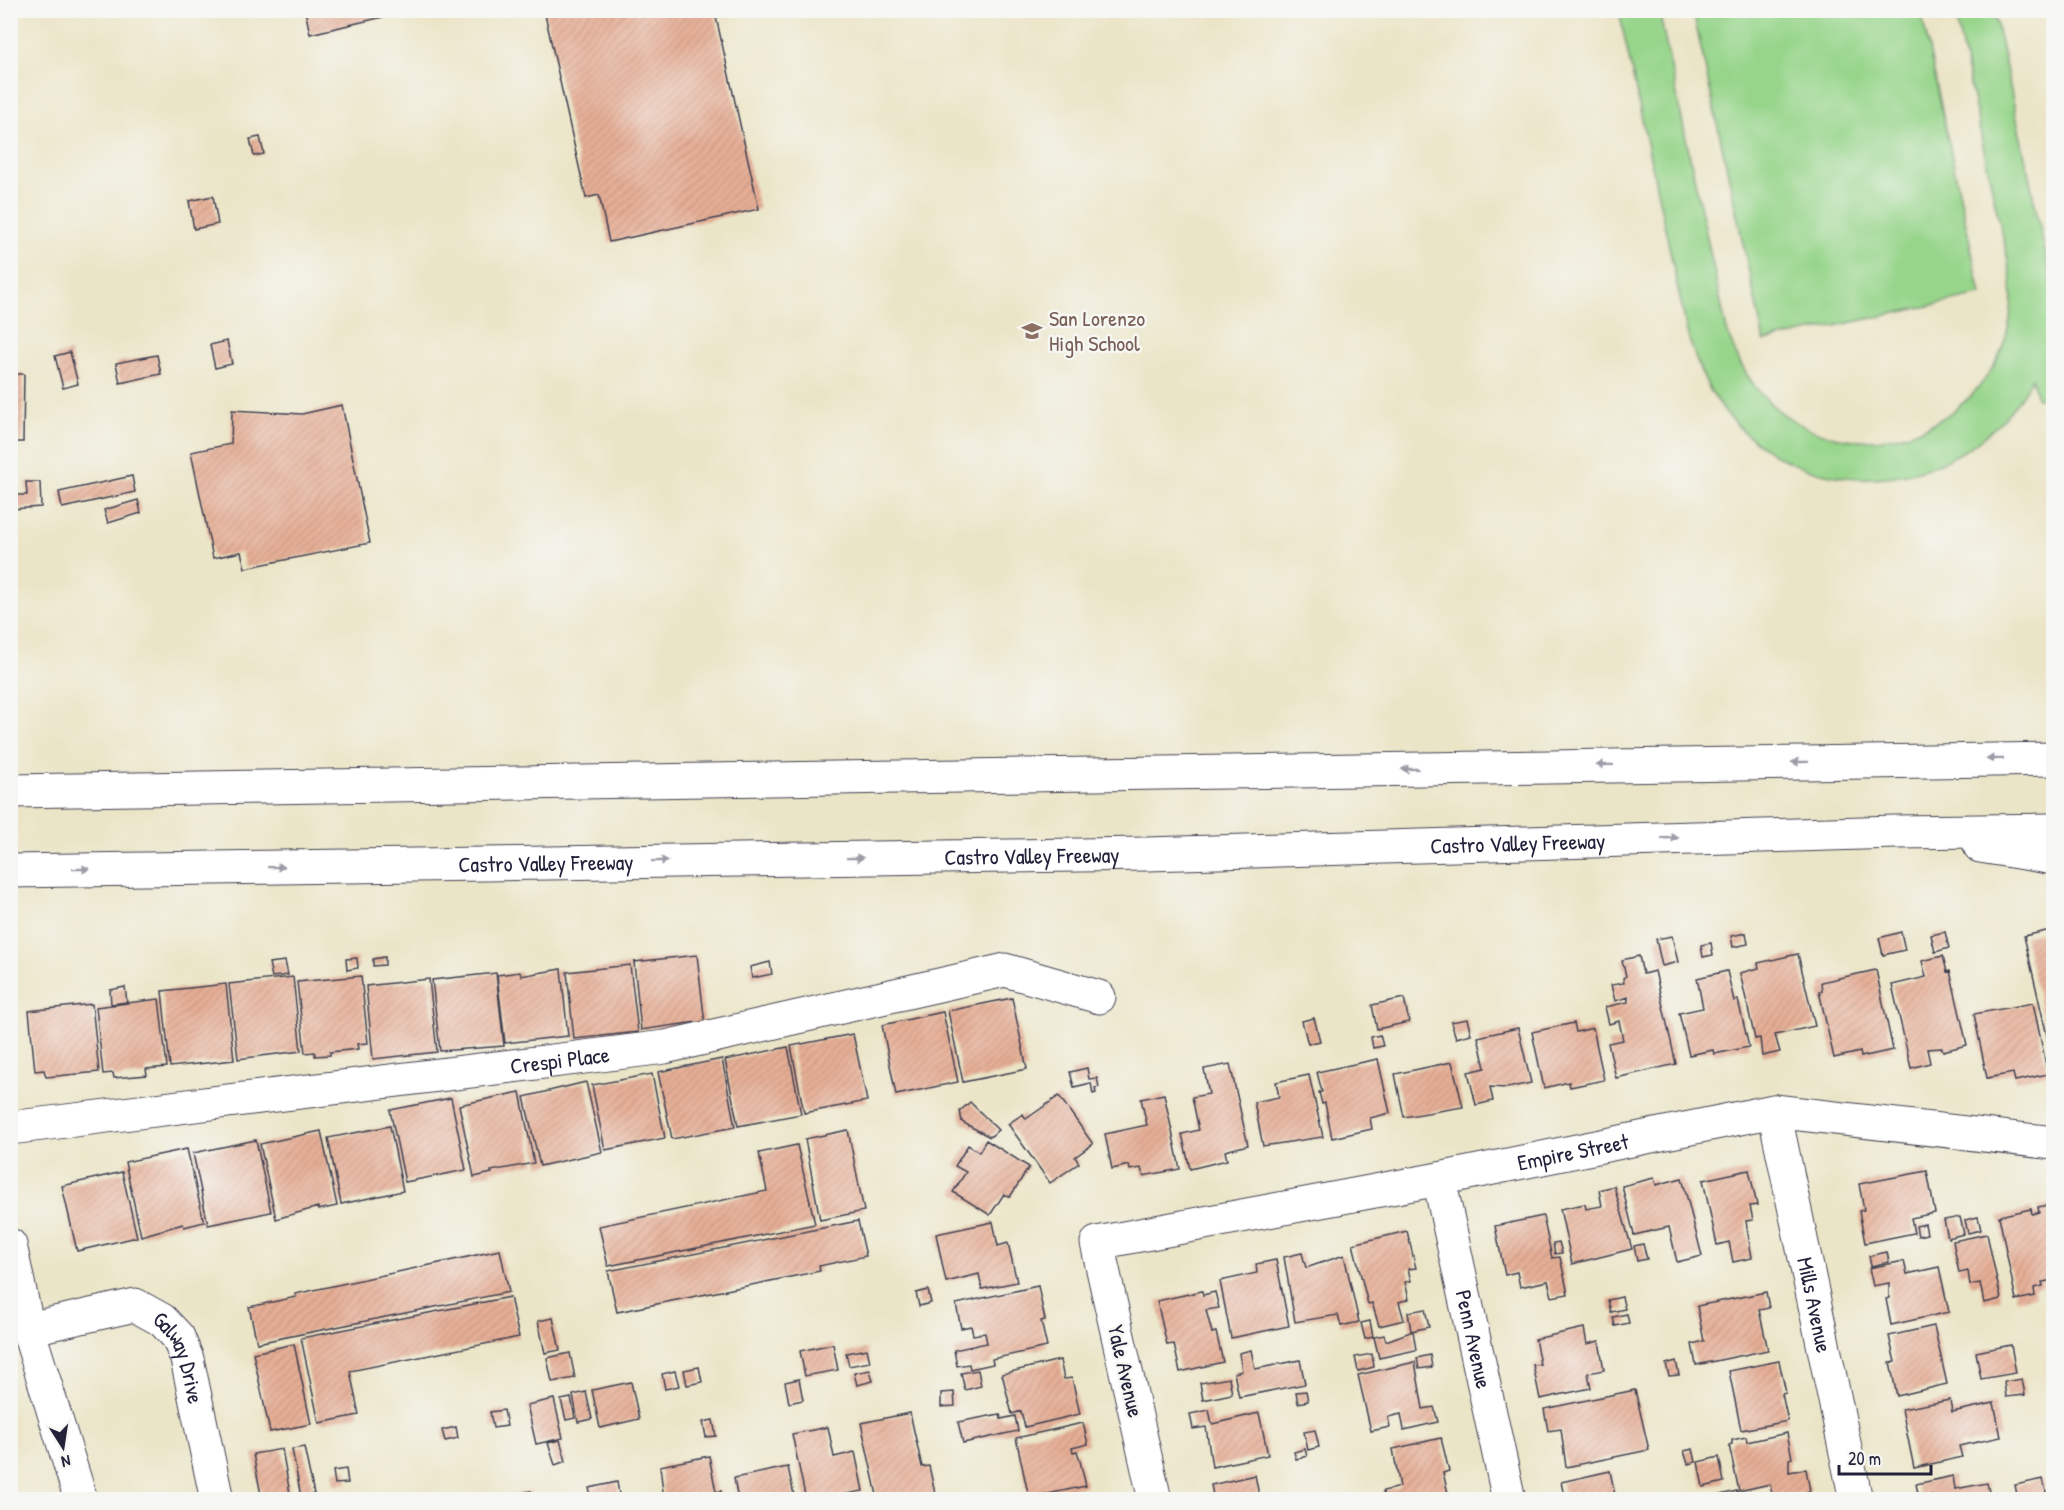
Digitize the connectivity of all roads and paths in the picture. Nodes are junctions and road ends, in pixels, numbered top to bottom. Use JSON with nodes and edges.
{"nodes":[{"id":1,"x":2054,"y":759,"type":"edge"},
{"id":2,"x":10,"y":791,"type":"edge"},
{"id":3,"x":2054,"y":830,"type":"edge"},
{"id":4,"x":1896,"y":832,"type":"junction"},
{"id":5,"x":2054,"y":858,"type":"edge"},
{"id":6,"x":17,"y":870,"type":"edge"},
{"id":7,"x":1099,"y":997,"type":"dead end"},
{"id":8,"x":1774,"y":1111,"type":"junction"},
{"id":9,"x":10,"y":1128,"type":"edge"},
{"id":10,"x":2054,"y":1143,"type":"edge"},
{"id":11,"x":1439,"y":1179,"type":"junction"},
{"id":12,"x":1097,"y":1243,"type":"joint"},
{"id":13,"x":10,"y":1245,"type":"edge"},
{"id":14,"x":28,"y":1329,"type":"junction"},
{"id":15,"x":81,"y":1500,"type":"edge"},
{"id":16,"x":217,"y":1500,"type":"edge"},
{"id":17,"x":1155,"y":1500,"type":"edge"},
{"id":18,"x":1509,"y":1500,"type":"edge"},
{"id":19,"x":1856,"y":1500,"type":"edge"}],
"edges":[{"from":1,"to":2,"type":"main road","one_way":true},
{"from":3,"to":4,"type":"main road","name":"Castro Valley Freeway"},
{"from":4,"to":5,"type":"main road"},
{"from":6,"to":4,"type":"main road","name":"Castro Valley Freeway","one_way":true},
{"from":7,"to":9,"type":"main road","name":"Crespi Place"},
{"from":8,"to":10,"type":"main road","name":"Empire Street"},
{"from":8,"to":11,"type":"main road","name":"Empire Street"},
{"from":8,"to":19,"type":"main road","name":"Mills Avenue"},
{"from":11,"to":12,"type":"main road","name":"Empire Street"},
{"from":11,"to":18,"type":"main road","name":"Penn Avenue"},
{"from":12,"to":17,"type":"main road","name":"Yale Avenue"},
{"from":13,"to":14,"type":"main road"},
{"from":14,"to":15,"type":"main road"},
{"from":14,"to":16,"type":"main road","name":"Galway Drive"}]}
